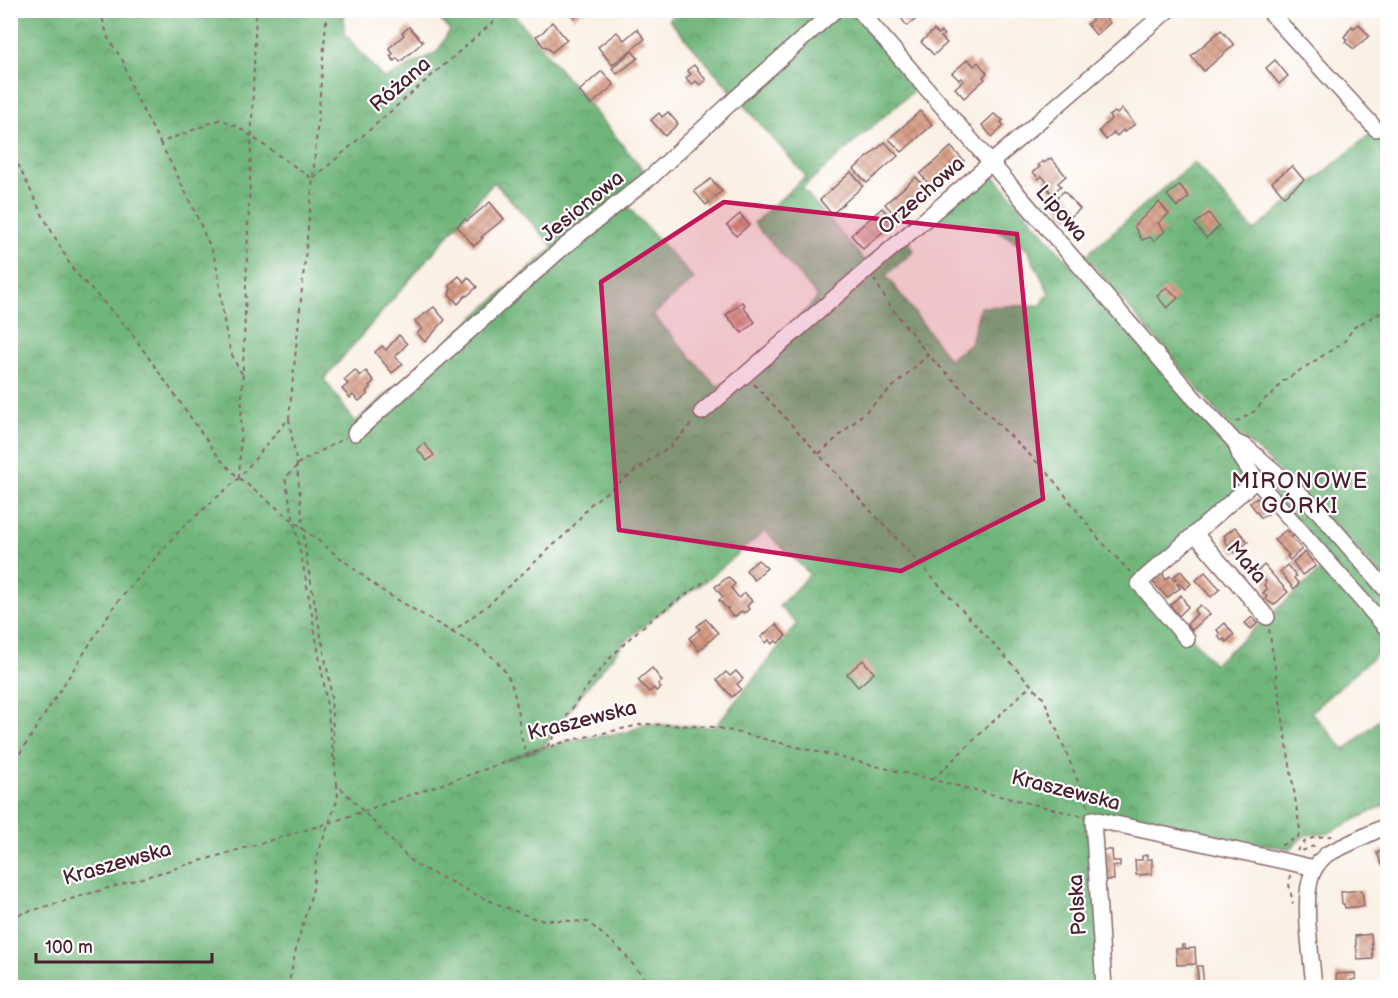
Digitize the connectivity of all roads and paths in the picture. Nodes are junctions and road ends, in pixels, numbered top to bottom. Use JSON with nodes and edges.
{"nodes":[{"id":1,"x":100,"y":10,"type":"edge"},
{"id":2,"x":256,"y":10,"type":"edge"},
{"id":3,"x":327,"y":10,"type":"edge"},
{"id":4,"x":507,"y":10,"type":"edge"},
{"id":5,"x":835,"y":10,"type":"edge"},
{"id":6,"x":859,"y":10,"type":"edge"},
{"id":7,"x":1168,"y":10,"type":"edge"},
{"id":8,"x":1268,"y":10,"type":"edge"},
{"id":9,"x":1376,"y":129,"type":"dead end"},
{"id":10,"x":251,"y":136,"type":"junction"},
{"id":11,"x":160,"y":143,"type":"junction"},
{"id":12,"x":10,"y":148,"type":"edge"},
{"id":13,"x":990,"y":163,"type":"junction"},
{"id":14,"x":313,"y":179,"type":"junction"},
{"id":15,"x":868,"y":269,"type":"junction"},
{"id":16,"x":1388,"y":309,"type":"edge"},
{"id":17,"x":928,"y":355,"type":"junction"},
{"id":18,"x":243,"y":375,"type":"junction"},
{"id":19,"x":747,"y":375,"type":"junction"},
{"id":20,"x":702,"y":412,"type":"joint"},
{"id":21,"x":289,"y":418,"type":"junction"},
{"id":22,"x":1224,"y":430,"type":"junction"},
{"id":23,"x":355,"y":433,"type":"joint"},
{"id":24,"x":1235,"y":442,"type":"junction"},
{"id":25,"x":819,"y":454,"type":"junction"},
{"id":26,"x":297,"y":465,"type":"junction"},
{"id":27,"x":239,"y":478,"type":"junction"},
{"id":28,"x":1256,"y":480,"type":"junction"},
{"id":29,"x":294,"y":522,"type":"junction"},
{"id":30,"x":303,"y":529,"type":"junction"},
{"id":31,"x":1196,"y":535,"type":"junction"},
{"id":32,"x":708,"y":579,"type":"dead end"},
{"id":33,"x":1140,"y":583,"type":"junction"},
{"id":34,"x":1388,"y":592,"type":"edge"},
{"id":35,"x":1267,"y":617,"type":"joint"},
{"id":36,"x":1388,"y":630,"type":"edge"},
{"id":37,"x":452,"y":632,"type":"junction"},
{"id":38,"x":1187,"y":639,"type":"dead end"},
{"id":39,"x":1031,"y":685,"type":"junction"},
{"id":40,"x":547,"y":747,"type":"junction"},
{"id":41,"x":526,"y":752,"type":"dead end"},
{"id":42,"x":10,"y":769,"type":"edge"},
{"id":43,"x":933,"y":779,"type":"junction"},
{"id":44,"x":337,"y":784,"type":"junction"},
{"id":45,"x":364,"y":812,"type":"junction"},
{"id":46,"x":1093,"y":819,"type":"junction"},
{"id":47,"x":328,"y":823,"type":"junction"},
{"id":48,"x":1388,"y":825,"type":"edge"},
{"id":49,"x":1325,"y":841,"type":"dead end"},
{"id":50,"x":1318,"y":844,"type":"dead end"},
{"id":51,"x":1274,"y":858,"type":"junction"},
{"id":52,"x":1315,"y":868,"type":"junction"},
{"id":53,"x":10,"y":916,"type":"edge"},
{"id":54,"x":288,"y":987,"type":"edge"},
{"id":55,"x":652,"y":987,"type":"edge"},
{"id":56,"x":1104,"y":987,"type":"edge"},
{"id":57,"x":1314,"y":987,"type":"edge"}],
"edges":[{"from":1,"to":11,"type":"path"},
{"from":2,"to":10,"type":"path"},
{"from":3,"to":14,"type":"path"},
{"from":4,"to":14,"type":"path","name":"Różana"},
{"from":5,"to":23,"type":"street","name":"Jesionowa"},
{"from":6,"to":13,"type":"street","name":"Lipowa"},
{"from":7,"to":13,"type":"street","name":"Orzechowa"},
{"from":8,"to":9,"type":"street"},
{"from":10,"to":11,"type":"path"},
{"from":10,"to":14,"type":"path"},
{"from":10,"to":18,"type":"path"},
{"from":11,"to":18,"type":"path"},
{"from":12,"to":27,"type":"path"},
{"from":13,"to":15,"type":"street","name":"Orzechowa"},
{"from":13,"to":22,"type":"street","name":"Lipowa"},
{"from":14,"to":21,"type":"path"},
{"from":15,"to":17,"type":"path"},
{"from":15,"to":19,"type":"street","name":"Orzechowa"},
{"from":16,"to":22,"type":"path"},
{"from":17,"to":25,"type":"path"},
{"from":17,"to":33,"type":"path"},
{"from":18,"to":27,"type":"path"},
{"from":19,"to":20,"type":"street","name":"Orzechowa"},
{"from":19,"to":25,"type":"path"},
{"from":20,"to":37,"type":"path"},
{"from":21,"to":26,"type":"path"},
{"from":21,"to":27,"type":"path"},
{"from":22,"to":24,"type":"street","name":"Lipowa"},
{"from":23,"to":26,"type":"path"},
{"from":24,"to":28,"type":"street","name":"Lipowa"},
{"from":24,"to":34,"type":"street","name":"Lipowa"},
{"from":25,"to":39,"type":"path"},
{"from":26,"to":29,"type":"path"},
{"from":26,"to":30,"type":"path"},
{"from":27,"to":29,"type":"path"},
{"from":27,"to":42,"type":"path"},
{"from":28,"to":31,"type":"street"},
{"from":28,"to":36,"type":"street","name":"Lipowa"},
{"from":29,"to":30,"type":"path"},
{"from":29,"to":44,"type":"path"},
{"from":30,"to":37,"type":"path"},
{"from":30,"to":44,"type":"path"},
{"from":31,"to":33,"type":"street"},
{"from":31,"to":35,"type":"street","name":"Mała"},
{"from":32,"to":40,"type":"path"},
{"from":33,"to":38,"type":"street"},
{"from":35,"to":51,"type":"path"},
{"from":37,"to":41,"type":"path"},
{"from":39,"to":43,"type":"path"},
{"from":39,"to":46,"type":"path"},
{"from":40,"to":43,"type":"path","name":"Kraszewska"},
{"from":40,"to":45,"type":"path","name":"Kraszewska"},
{"from":43,"to":46,"type":"path","name":"Kraszewska"},
{"from":44,"to":45,"type":"path"},
{"from":44,"to":47,"type":"path"},
{"from":45,"to":47,"type":"path","name":"Kraszewska"},
{"from":45,"to":55,"type":"path"},
{"from":46,"to":51,"type":"street","name":"Kraszewska"},
{"from":46,"to":56,"type":"street","name":"Polska"},
{"from":47,"to":53,"type":"path","name":"Kraszewska"},
{"from":47,"to":54,"type":"path"},
{"from":48,"to":52,"type":"street"},
{"from":49,"to":50,"type":"path"},
{"from":51,"to":52,"type":"street","name":"Kraszewska"},
{"from":52,"to":57,"type":"street"}]}
